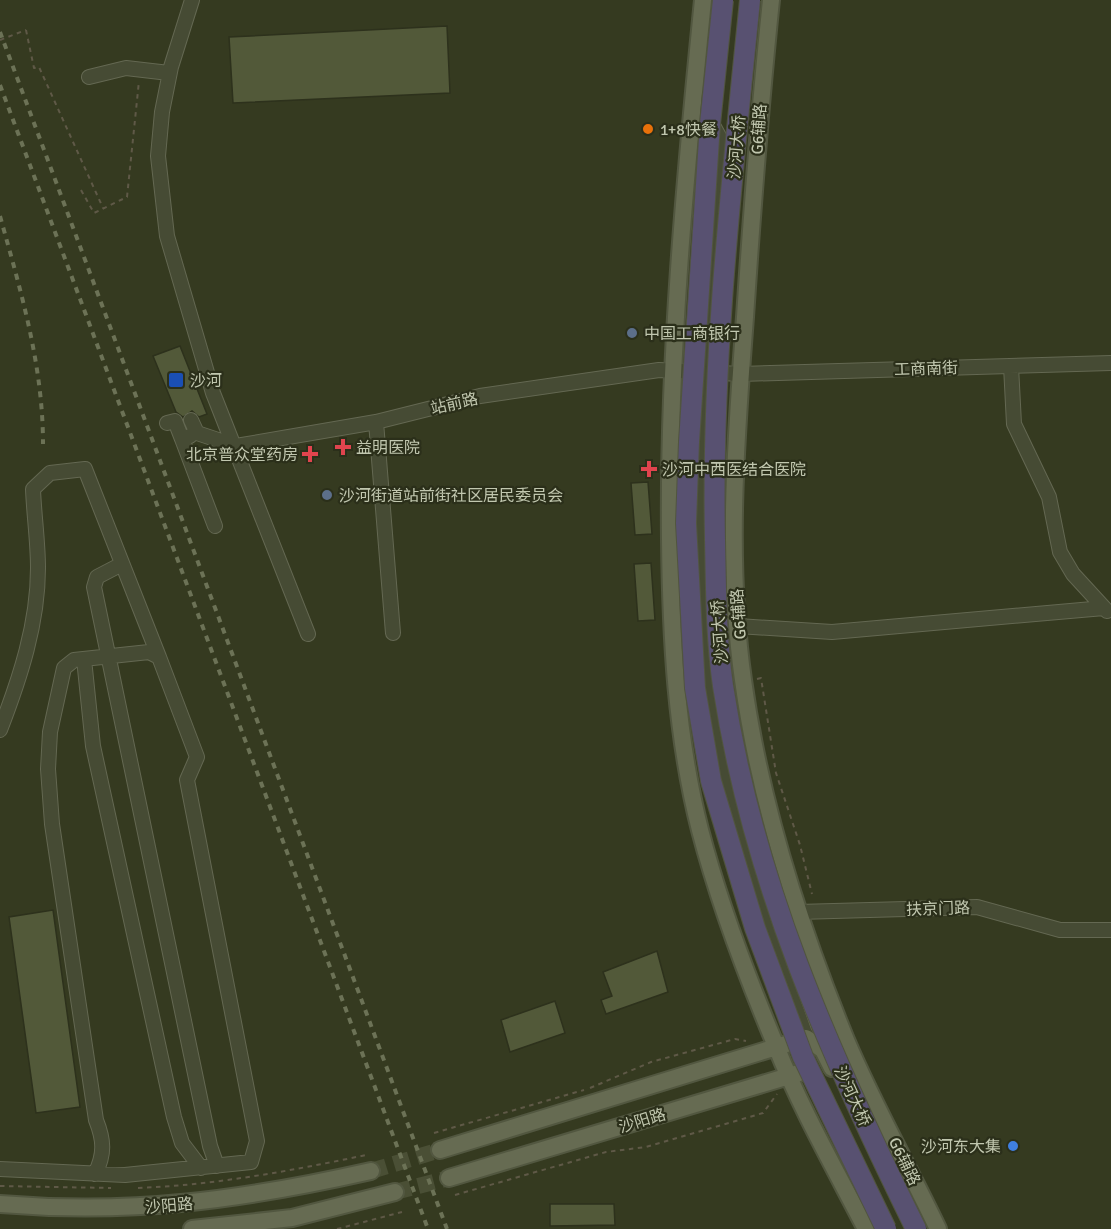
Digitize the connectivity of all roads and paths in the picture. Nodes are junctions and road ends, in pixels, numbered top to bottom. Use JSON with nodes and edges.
{"nodes":[{"id":1,"x":192,"y":0,"type":"edge"},
{"id":2,"x":703,"y":0,"type":"edge"},
{"id":3,"x":723,"y":0,"type":"edge"},
{"id":4,"x":750,"y":0,"type":"edge"},
{"id":5,"x":771,"y":0,"type":"edge"},
{"id":6,"x":0,"y":40,"type":"edge"},
{"id":7,"x":140,"y":70,"type":"junction"},
{"id":8,"x":170,"y":73,"type":"junction"},
{"id":9,"x":89,"y":77,"type":"dead end"},
{"id":10,"x":694,"y":90,"type":"junction"},
{"id":11,"x":81,"y":190,"type":"dead end"},
{"id":12,"x":103,"y":208,"type":"junction"},
{"id":13,"x":1111,"y":363,"type":"edge"},
{"id":14,"x":1011,"y":366,"type":"junction"},
{"id":15,"x":673,"y":370,"type":"junction"},
{"id":16,"x":706,"y":372,"type":"junction"},
{"id":17,"x":741,"y":374,"type":"junction"},
{"id":18,"x":376,"y":422,"type":"junction"},
{"id":19,"x":167,"y":423,"type":"dead end"},
{"id":20,"x":182,"y":439,"type":"junction"},
{"id":21,"x":236,"y":446,"type":"junction"},
{"id":22,"x":215,"y":526,"type":"dead end"},
{"id":23,"x":122,"y":564,"type":"junction"},
{"id":24,"x":1108,"y":611,"type":"edge"},
{"id":25,"x":738,"y":626,"type":"junction"},
{"id":26,"x":393,"y":633,"type":"dead end"},
{"id":27,"x":308,"y":634,"type":"dead end"},
{"id":28,"x":110,"y":657,"type":"junction"},
{"id":29,"x":159,"y":657,"type":"junction"},
{"id":30,"x":84,"y":659,"type":"junction"},
{"id":31,"x":0,"y":730,"type":"edge"},
{"id":32,"x":798,"y":912,"type":"junction"},
{"id":33,"x":1111,"y":930,"type":"edge"},
{"id":34,"x":806,"y":1038,"type":"junction"},
{"id":35,"x":776,"y":1047,"type":"junction"},
{"id":36,"x":824,"y":1050,"type":"junction"},
{"id":37,"x":817,"y":1068,"type":"junction"},
{"id":38,"x":789,"y":1076,"type":"junction"},
{"id":39,"x":434,"y":1133,"type":"dead end"},
{"id":40,"x":866,"y":1140,"type":"junction"},
{"id":41,"x":440,"y":1150,"type":"tunnel mouth"},
{"id":42,"x":217,"y":1166,"type":"junction"},
{"id":43,"x":908,"y":1167,"type":"junction"},
{"id":44,"x":201,"y":1168,"type":"junction"},
{"id":45,"x":0,"y":1169,"type":"edge"},
{"id":46,"x":370,"y":1171,"type":"tunnel mouth"},
{"id":47,"x":95,"y":1174,"type":"junction"},
{"id":48,"x":449,"y":1178,"type":"tunnel mouth"},
{"id":49,"x":395,"y":1192,"type":"tunnel mouth"},
{"id":50,"x":455,"y":1195,"type":"dead end"},
{"id":51,"x":0,"y":1204,"type":"edge"},
{"id":52,"x":402,"y":1212,"type":"dead end"},
{"id":53,"x":192,"y":1229,"type":"edge"},
{"id":54,"x":337,"y":1229,"type":"edge"},
{"id":55,"x":866,"y":1229,"type":"edge"},
{"id":56,"x":886,"y":1229,"type":"edge"},
{"id":57,"x":907,"y":1229,"type":"edge"},
{"id":58,"x":916,"y":1229,"type":"edge"},
{"id":59,"x":938,"y":1229,"type":"edge"}],
"edges":[{"from":1,"to":8,"type":"street"},
{"from":2,"to":10,"type":"main road"},
{"from":3,"to":56,"type":"highway","name":"沙河大桥","bridge":true},
{"from":4,"to":58,"type":"highway","name":"沙河大桥","bridge":true},
{"from":5,"to":17,"type":"main road","name":"G6辅路"},
{"from":6,"to":12,"type":"path","bridge":true},
{"from":7,"to":8,"type":"street"},
{"from":7,"to":9,"type":"street"},
{"from":7,"to":12,"type":"path"},
{"from":8,"to":21,"type":"street"},
{"from":10,"to":15,"type":"main road"},
{"from":10,"to":16,"type":"street"},
{"from":11,"to":12,"type":"path"},
{"from":13,"to":14,"type":"street","name":"工商南街"},
{"from":14,"to":17,"type":"street","name":"工商南街"},
{"from":14,"to":24,"type":"street"},
{"from":15,"to":16,"type":"street","name":"站前路"},
{"from":15,"to":18,"type":"street","name":"站前路"},
{"from":15,"to":35,"type":"main road"},
{"from":16,"to":17,"type":"street","name":"工商南街"},
{"from":16,"to":34,"type":"street"},
{"from":17,"to":25,"type":"main road","name":"G6辅路"},
{"from":18,"to":21,"type":"street","name":"站前路"},
{"from":18,"to":26,"type":"street"},
{"from":19,"to":20,"type":"street"},
{"from":20,"to":21,"type":"street"},
{"from":20,"to":22,"type":"street"},
{"from":21,"to":27,"type":"street"},
{"from":23,"to":28,"type":"street"},
{"from":23,"to":29,"type":"street"},
{"from":23,"to":31,"type":"street"},
{"from":24,"to":25,"type":"street"},
{"from":25,"to":32,"type":"main road","name":"G6辅路"},
{"from":28,"to":29,"type":"street"},
{"from":28,"to":30,"type":"street"},
{"from":28,"to":42,"type":"street"},
{"from":29,"to":42,"type":"street"},
{"from":30,"to":44,"type":"street"},
{"from":30,"to":47,"type":"street"},
{"from":32,"to":33,"type":"street","name":"扶京门路"},
{"from":32,"to":43,"type":"main road","name":"G6辅路"},
{"from":34,"to":35,"type":"main road","name":"沙阳路"},
{"from":34,"to":36,"type":"main road"},
{"from":34,"to":37,"type":"street"},
{"from":35,"to":38,"type":"main road"},
{"from":35,"to":39,"type":"path"},
{"from":35,"to":41,"type":"main road","name":"沙阳路"},
{"from":36,"to":37,"type":"main road"},
{"from":36,"to":40,"type":"main road"},
{"from":37,"to":38,"type":"main road","name":"沙阳路"},
{"from":37,"to":56,"type":"street"},
{"from":38,"to":48,"type":"main road","name":"沙阳路"},
{"from":38,"to":50,"type":"path"},
{"from":38,"to":55,"type":"main road"},
{"from":40,"to":43,"type":"main road"},
{"from":40,"to":57,"type":"main road"},
{"from":42,"to":44,"type":"street"},
{"from":43,"to":59,"type":"main road","name":"G6辅路"},
{"from":44,"to":47,"type":"street"},
{"from":45,"to":47,"type":"street"},
{"from":46,"to":51,"type":"main road","name":"沙阳路"},
{"from":49,"to":53,"type":"main road","name":"沙阳路"},
{"from":52,"to":54,"type":"path"}]}
